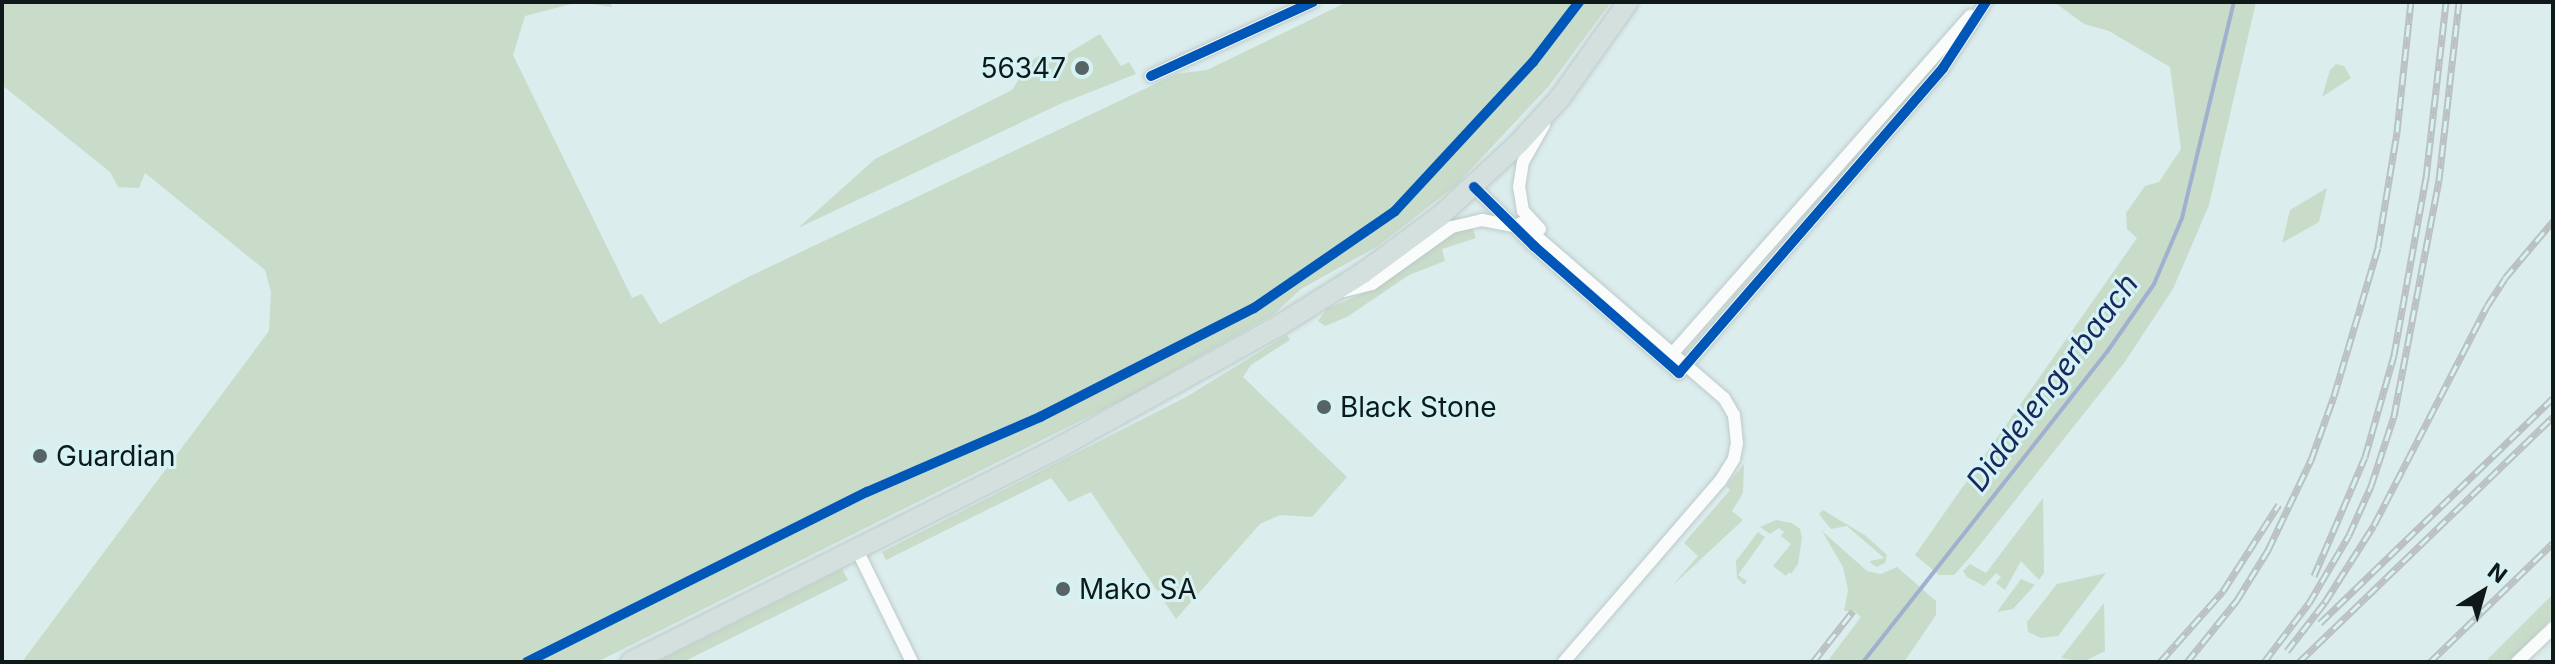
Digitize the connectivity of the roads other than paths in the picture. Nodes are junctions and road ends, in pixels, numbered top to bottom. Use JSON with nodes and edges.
{"nodes":[{"id":1,"x":1313,"y":2,"type":"edge"},
{"id":2,"x":1628,"y":2,"type":"edge"},
{"id":3,"x":1985,"y":2,"type":"edge"},
{"id":4,"x":1151,"y":76,"type":"dead end"},
{"id":5,"x":1560,"y":98,"type":"junction"},
{"id":6,"x":1476,"y":185,"type":"junction"},
{"id":7,"x":1513,"y":226,"type":"junction"},
{"id":8,"x":1329,"y":295,"type":"junction"},
{"id":9,"x":1675,"y":351,"type":"junction"},
{"id":10,"x":1685,"y":366,"type":"junction"},
{"id":11,"x":856,"y":548,"type":"junction"},
{"id":12,"x":2553,"y":628,"type":"edge"},
{"id":13,"x":631,"y":662,"type":"edge"},
{"id":14,"x":912,"y":662,"type":"edge"},
{"id":15,"x":1564,"y":662,"type":"edge"},
{"id":16,"x":2517,"y":662,"type":"edge"}],
"edges":[{"from":1,"to":4,"type":"street"},
{"from":2,"to":5,"type":"main road"},
{"from":3,"to":9,"type":"street"},
{"from":3,"to":10,"type":"street"},
{"from":5,"to":6,"type":"main road"},
{"from":5,"to":9,"type":"street"},
{"from":6,"to":7,"type":"street"},
{"from":6,"to":8,"type":"main road"},
{"from":6,"to":9,"type":"street"},
{"from":7,"to":8,"type":"street"},
{"from":7,"to":10,"type":"street"},
{"from":8,"to":11,"type":"main road"},
{"from":9,"to":10,"type":"street"},
{"from":10,"to":15,"type":"street"},
{"from":11,"to":13,"type":"main road"},
{"from":11,"to":14,"type":"street"},
{"from":12,"to":16,"type":"street"}]}
